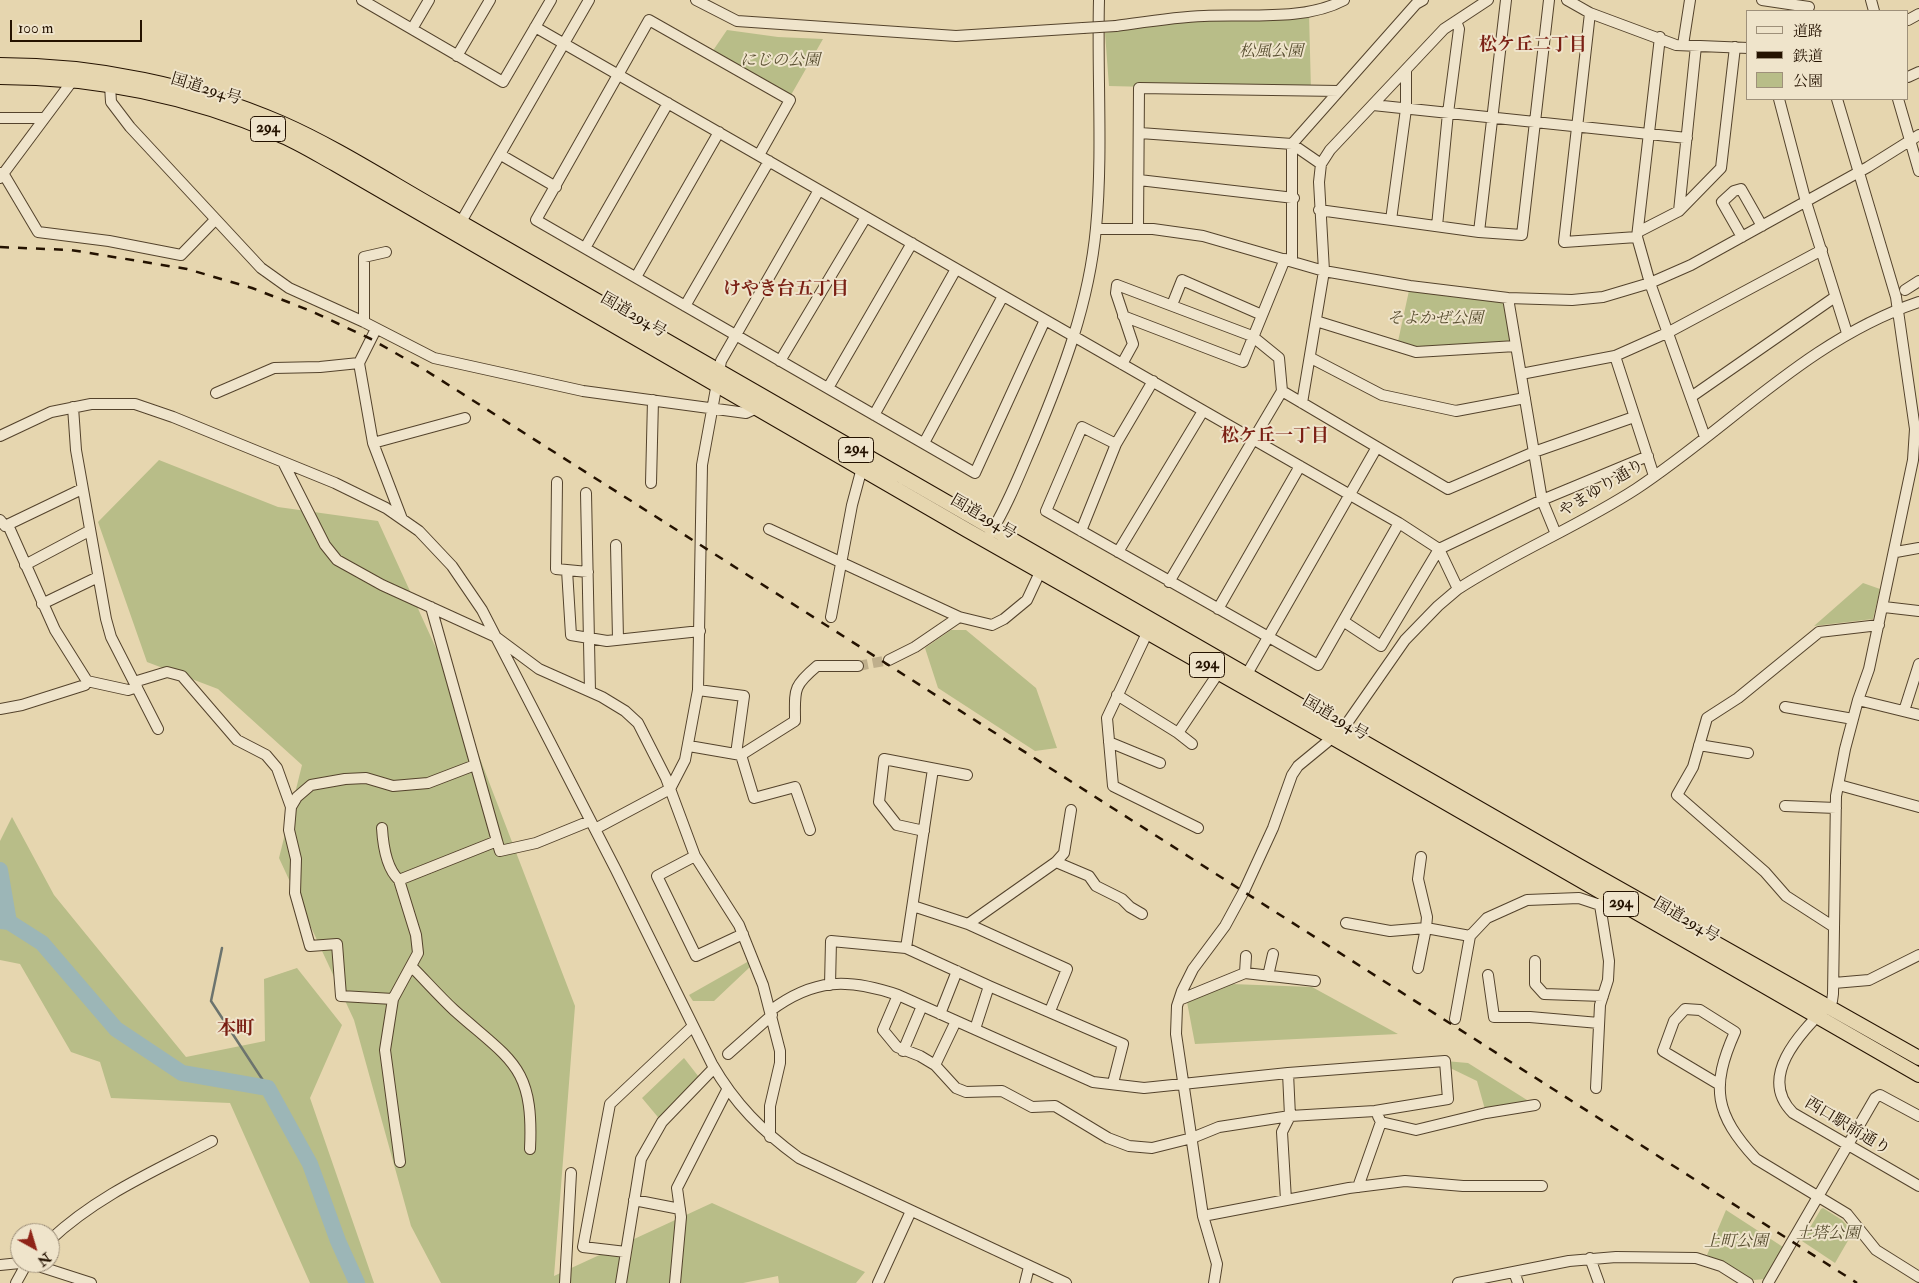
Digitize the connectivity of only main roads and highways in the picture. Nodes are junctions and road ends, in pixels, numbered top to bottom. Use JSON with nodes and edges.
{"nodes":[{"id":1,"x":0,"y":65,"type":"edge"},
{"id":2,"x":0,"y":77,"type":"edge"},
{"id":3,"x":457,"y":228,"type":"junction"},
{"id":4,"x":719,"y":379,"type":"junction"},
{"id":5,"x":864,"y":462,"type":"junction"},
{"id":6,"x":1338,"y":733,"type":"junction"},
{"id":7,"x":1607,"y":895,"type":"junction"},
{"id":8,"x":1919,"y":1058,"type":"edge"},
{"id":9,"x":1919,"y":1076,"type":"edge"}],
"edges":[{"from":1,"to":3,"type":"highway","name":"国道294号","number":"294"},
{"from":2,"to":3,"type":"highway","name":"国道294号","number":"294"},
{"from":3,"to":4,"type":"highway","name":"国道294号","number":"294"},
{"from":4,"to":5,"type":"highway","name":"国道294号","number":"294"},
{"from":4,"to":5,"type":"highway","name":"国道294号","number":"294"},
{"from":5,"to":6,"type":"highway","name":"国道294号","number":"294"},
{"from":5,"to":6,"type":"highway","name":"国道294号","number":"294"},
{"from":6,"to":7,"type":"highway","name":"国道294号","number":"294"},
{"from":7,"to":8,"type":"highway","name":"国道294号","number":"294"},
{"from":7,"to":9,"type":"highway","name":"国道294号","number":"294"}]}
